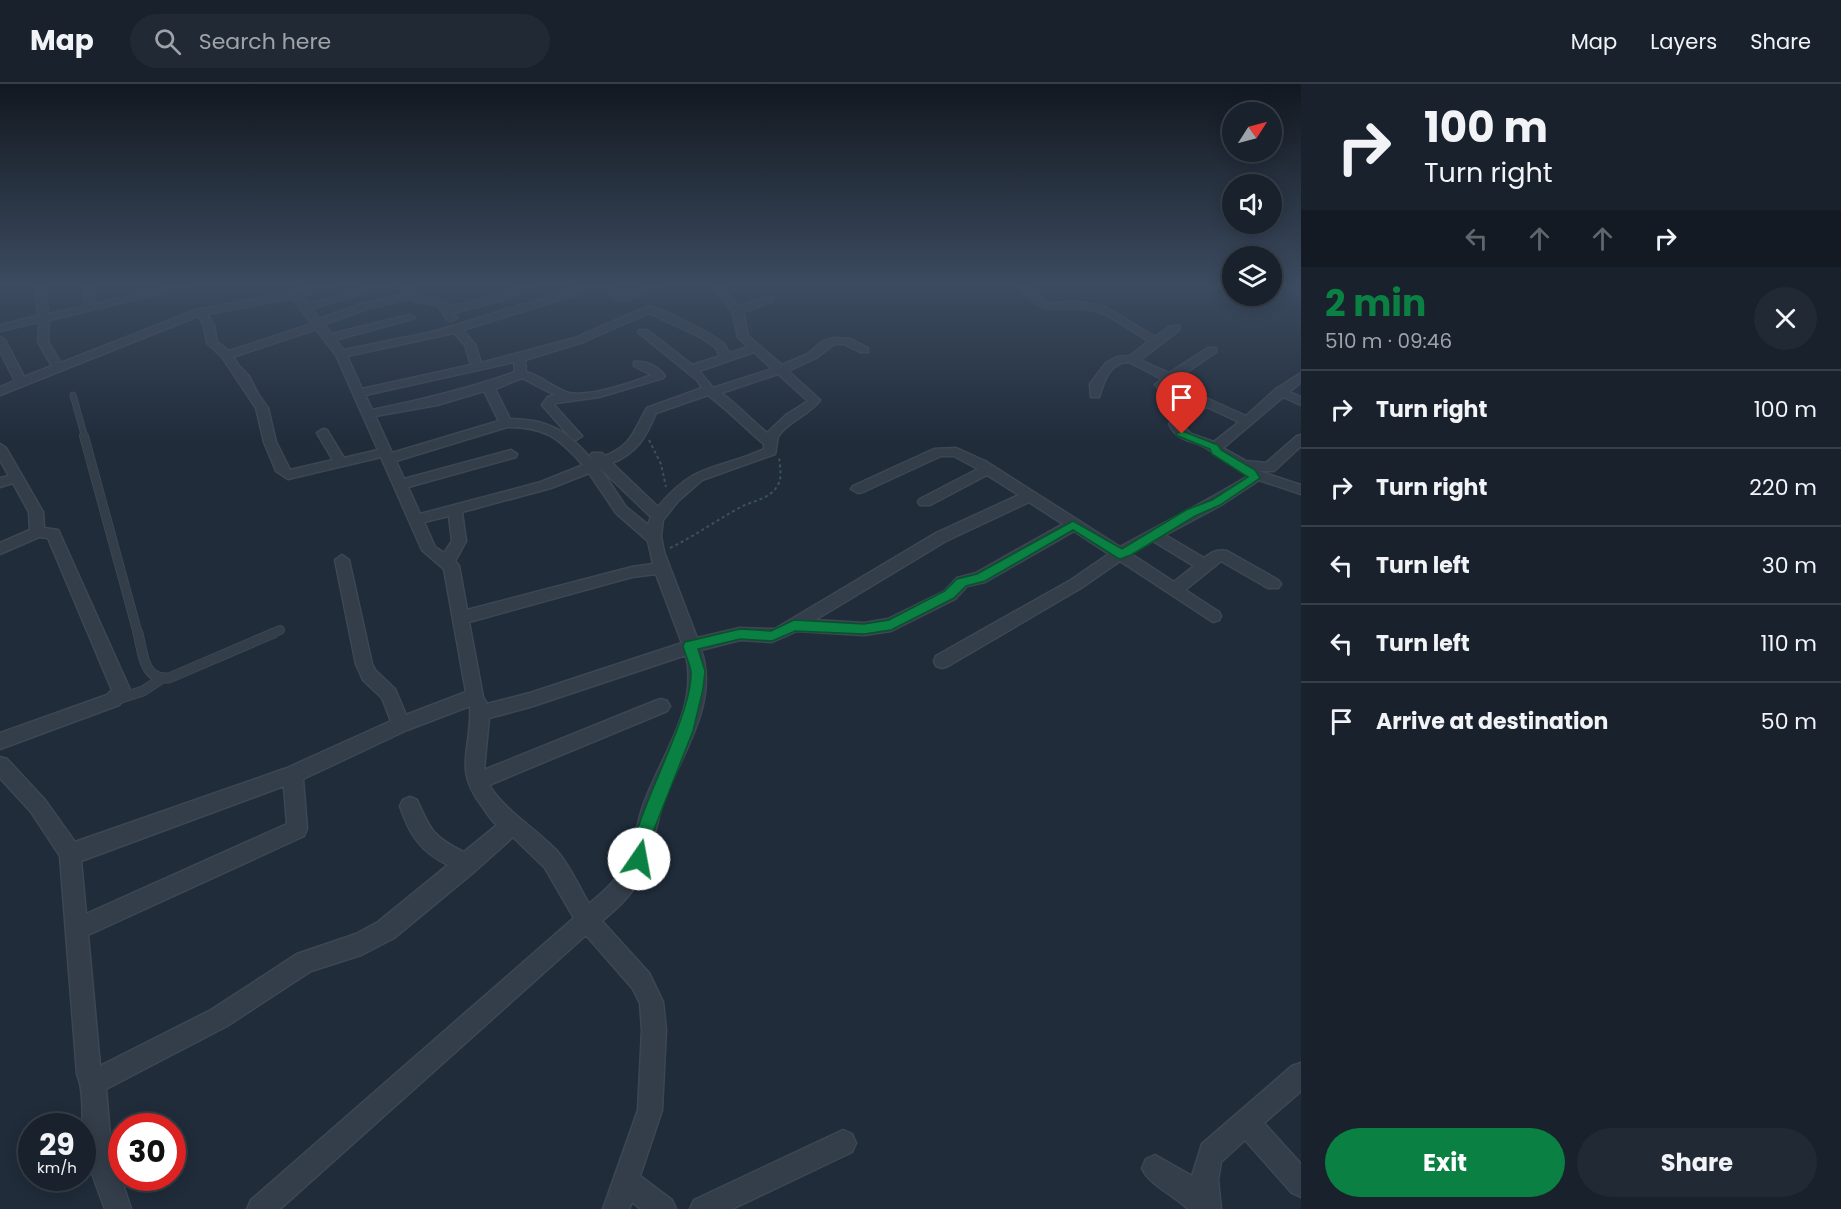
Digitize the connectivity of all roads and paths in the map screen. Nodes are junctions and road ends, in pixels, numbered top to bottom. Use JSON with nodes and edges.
{"nodes":[{"id":1,"x":44,"y":336,"type":"edge"},
{"id":2,"x":137,"y":336,"type":"edge"},
{"id":3,"x":211,"y":336,"type":"edge"},
{"id":4,"x":281,"y":336,"type":"edge"},
{"id":5,"x":335,"y":336,"type":"edge"},
{"id":6,"x":427,"y":336,"type":"edge"},
{"id":7,"x":465,"y":336,"type":"edge"},
{"id":8,"x":587,"y":336,"type":"edge"},
{"id":9,"x":649,"y":336,"type":"edge"},
{"id":10,"x":707,"y":336,"type":"edge"},
{"id":11,"x":744,"y":336,"type":"edge"},
{"id":12,"x":1148,"y":336,"type":"edge"},
{"id":13,"x":1163,"y":336,"type":"edge"},
{"id":14,"x":329,"y":338,"type":"joint"},
{"id":15,"x":0,"y":340,"type":"edge"},
{"id":16,"x":1154,"y":343,"type":"junction"},
{"id":17,"x":756,"y":348,"type":"junction"},
{"id":18,"x":864,"y":350,"type":"dead end"},
{"id":19,"x":1212,"y":351,"type":"dead end"},
{"id":20,"x":340,"y":354,"type":"junction"},
{"id":21,"x":227,"y":355,"type":"junction"},
{"id":22,"x":519,"y":358,"type":"junction"},
{"id":23,"x":727,"y":358,"type":"junction"},
{"id":24,"x":1134,"y":359,"type":"junction"},
{"id":25,"x":638,"y":364,"type":"dead end"},
{"id":26,"x":58,"y":367,"type":"junction"},
{"id":27,"x":477,"y":367,"type":"junction"},
{"id":28,"x":690,"y":370,"type":"junction"},
{"id":29,"x":780,"y":370,"type":"junction"},
{"id":30,"x":521,"y":374,"type":"junction"},
{"id":31,"x":1301,"y":376,"type":"edge"},
{"id":32,"x":1170,"y":378,"type":"junction"},
{"id":33,"x":21,"y":382,"type":"junction"},
{"id":34,"x":490,"y":386,"type":"junction"},
{"id":35,"x":0,"y":390,"type":"edge"},
{"id":36,"x":710,"y":391,"type":"junction"},
{"id":37,"x":1280,"y":392,"type":"junction"},
{"id":38,"x":359,"y":393,"type":"junction"},
{"id":39,"x":1095,"y":394,"type":"dead end"},
{"id":40,"x":73,"y":395,"type":"dead end"},
{"id":41,"x":565,"y":396,"type":"junction"},
{"id":42,"x":1301,"y":401,"type":"edge"},
{"id":43,"x":369,"y":414,"type":"junction"},
{"id":44,"x":1185,"y":414,"type":"junction"},
{"id":45,"x":1246,"y":420,"type":"junction"},
{"id":46,"x":506,"y":423,"type":"junction"},
{"id":47,"x":645,"y":430,"type":"junction"},
{"id":48,"x":323,"y":433,"type":"dead end"},
{"id":49,"x":1301,"y":439,"type":"edge"},
{"id":50,"x":770,"y":447,"type":"junction"},
{"id":51,"x":1215,"y":447,"type":"junction"},
{"id":52,"x":0,"y":448,"type":"edge"},
{"id":53,"x":511,"y":454,"type":"dead end"},
{"id":54,"x":387,"y":456,"type":"junction"},
{"id":55,"x":340,"y":461,"type":"junction"},
{"id":56,"x":598,"y":465,"type":"junction"},
{"id":57,"x":1243,"y":465,"type":"junction"},
{"id":58,"x":988,"y":469,"type":"junction"},
{"id":59,"x":1255,"y":475,"type":"junction"},
{"id":60,"x":16,"y":478,"type":"junction"},
{"id":61,"x":0,"y":483,"type":"edge"},
{"id":62,"x":399,"y":484,"type":"junction"},
{"id":63,"x":858,"y":489,"type":"dead end"},
{"id":64,"x":1301,"y":490,"type":"edge"},
{"id":65,"x":1029,"y":496,"type":"junction"},
{"id":66,"x":925,"y":502,"type":"dead end"},
{"id":67,"x":664,"y":509,"type":"junction"},
{"id":68,"x":455,"y":510,"type":"junction"},
{"id":69,"x":415,"y":520,"type":"junction"},
{"id":70,"x":1073,"y":525,"type":"junction"},
{"id":71,"x":38,"y":531,"type":"junction"},
{"id":72,"x":1154,"y":535,"type":"junction"},
{"id":73,"x":653,"y":538,"type":"junction"},
{"id":74,"x":0,"y":549,"type":"edge"},
{"id":75,"x":1120,"y":554,"type":"junction"},
{"id":76,"x":342,"y":560,"type":"dead end"},
{"id":77,"x":447,"y":561,"type":"junction"},
{"id":78,"x":659,"y":561,"type":"junction"},
{"id":79,"x":1204,"y":565,"type":"junction"},
{"id":80,"x":1273,"y":585,"type":"dead end"},
{"id":81,"x":1174,"y":590,"type":"junction"},
{"id":82,"x":1213,"y":616,"type":"dead end"},
{"id":83,"x":461,"y":618,"type":"junction"},
{"id":84,"x":794,"y":626,"type":"junction"},
{"id":85,"x":280,"y":630,"type":"dead end"},
{"id":86,"x":690,"y":646,"type":"junction"},
{"id":87,"x":942,"y":661,"type":"dead end"},
{"id":88,"x":161,"y":679,"type":"junction"},
{"id":89,"x":113,"y":700,"type":"junction"},
{"id":90,"x":478,"y":704,"type":"junction"},
{"id":91,"x":661,"y":706,"type":"dead end"},
{"id":92,"x":401,"y":725,"type":"junction"},
{"id":93,"x":0,"y":741,"type":"edge"},
{"id":94,"x":0,"y":760,"type":"edge"},
{"id":95,"x":293,"y":774,"type":"junction"},
{"id":96,"x":478,"y":781,"type":"junction"},
{"id":97,"x":410,"y":806,"type":"dead end"},
{"id":98,"x":512,"y":825,"type":"junction"},
{"id":99,"x":70,"y":853,"type":"junction"},
{"id":100,"x":468,"y":864,"type":"junction"},
{"id":101,"x":587,"y":920,"type":"junction"},
{"id":102,"x":78,"y":929,"type":"junction"},
{"id":103,"x":1301,"y":1075,"type":"edge"},
{"id":104,"x":94,"y":1078,"type":"junction"},
{"id":105,"x":1246,"y":1122,"type":"junction"},
{"id":106,"x":843,"y":1143,"type":"dead end"},
{"id":107,"x":1155,"y":1168,"type":"dead end"},
{"id":108,"x":626,"y":1181,"type":"junction"},
{"id":109,"x":1301,"y":1184,"type":"edge"},
{"id":110,"x":118,"y":1209,"type":"edge"},
{"id":111,"x":260,"y":1209,"type":"edge"},
{"id":112,"x":616,"y":1209,"type":"edge"},
{"id":113,"x":663,"y":1209,"type":"edge"},
{"id":114,"x":703,"y":1209,"type":"edge"},
{"id":115,"x":1208,"y":1209,"type":"edge"}],
"edges":[{"from":1,"to":26,"type":"street"},
{"from":2,"to":26,"type":"street"},
{"from":3,"to":21,"type":"street"},
{"from":4,"to":21,"type":"street"},
{"from":5,"to":14,"type":"street"},
{"from":6,"to":20,"type":"street"},
{"from":7,"to":27,"type":"street"},
{"from":8,"to":22,"type":"street"},
{"from":9,"to":28,"type":"street"},
{"from":10,"to":23,"type":"street"},
{"from":11,"to":17,"type":"street"},
{"from":12,"to":16,"type":"street"},
{"from":13,"to":16,"type":"street"},
{"from":14,"to":20,"type":"street"},
{"from":15,"to":33,"type":"street"},
{"from":16,"to":24,"type":"street"},
{"from":17,"to":23,"type":"street"},
{"from":17,"to":29,"type":"street"},
{"from":18,"to":29,"type":"street"},
{"from":19,"to":32,"type":"street"},
{"from":20,"to":38,"type":"street"},
{"from":21,"to":55,"type":"street"},
{"from":22,"to":27,"type":"street"},
{"from":22,"to":30,"type":"street"},
{"from":23,"to":28,"type":"street"},
{"from":24,"to":32,"type":"street"},
{"from":24,"to":39,"type":"street"},
{"from":25,"to":41,"type":"street"},
{"from":26,"to":33,"type":"street"},
{"from":27,"to":38,"type":"street"},
{"from":28,"to":36,"type":"street"},
{"from":29,"to":36,"type":"street"},
{"from":29,"to":50,"type":"street"},
{"from":30,"to":34,"type":"street"},
{"from":30,"to":41,"type":"street"},
{"from":31,"to":37,"type":"street"},
{"from":32,"to":44,"type":"street"},
{"from":33,"to":35,"type":"street"},
{"from":34,"to":43,"type":"street"},
{"from":34,"to":46,"type":"street"},
{"from":36,"to":47,"type":"street"},
{"from":36,"to":50,"type":"street"},
{"from":37,"to":42,"type":"street"},
{"from":37,"to":45,"type":"street"},
{"from":38,"to":43,"type":"street"},
{"from":40,"to":88,"type":"lane"},
{"from":41,"to":56,"type":"street"},
{"from":43,"to":54,"type":"street"},
{"from":44,"to":45,"type":"street"},
{"from":44,"to":51,"type":"street"},
{"from":45,"to":51,"type":"street"},
{"from":46,"to":54,"type":"street"},
{"from":46,"to":56,"type":"street"},
{"from":47,"to":56,"type":"street"},
{"from":47,"to":67,"type":"path"},
{"from":48,"to":55,"type":"street"},
{"from":49,"to":57,"type":"street"},
{"from":50,"to":67,"type":"street"},
{"from":50,"to":78,"type":"path"},
{"from":51,"to":57,"type":"street"},
{"from":52,"to":60,"type":"street"},
{"from":53,"to":62,"type":"street"},
{"from":54,"to":55,"type":"street"},
{"from":54,"to":62,"type":"street"},
{"from":56,"to":67,"type":"street"},
{"from":56,"to":68,"type":"street"},
{"from":56,"to":73,"type":"street"},
{"from":57,"to":59,"type":"street"},
{"from":58,"to":63,"type":"street"},
{"from":58,"to":65,"type":"street"},
{"from":58,"to":66,"type":"street"},
{"from":59,"to":64,"type":"street"},
{"from":59,"to":72,"type":"street"},
{"from":60,"to":61,"type":"street"},
{"from":60,"to":71,"type":"street"},
{"from":62,"to":69,"type":"street"},
{"from":65,"to":70,"type":"street"},
{"from":65,"to":84,"type":"street"},
{"from":67,"to":73,"type":"street"},
{"from":68,"to":69,"type":"street"},
{"from":68,"to":77,"type":"street"},
{"from":69,"to":77,"type":"street"},
{"from":70,"to":75,"type":"street"},
{"from":70,"to":84,"type":"street"},
{"from":71,"to":74,"type":"street"},
{"from":71,"to":89,"type":"street"},
{"from":72,"to":75,"type":"street"},
{"from":72,"to":79,"type":"street"},
{"from":73,"to":78,"type":"street"},
{"from":75,"to":81,"type":"street"},
{"from":75,"to":87,"type":"street"},
{"from":76,"to":92,"type":"street"},
{"from":77,"to":83,"type":"street"},
{"from":78,"to":83,"type":"street"},
{"from":78,"to":86,"type":"street"},
{"from":79,"to":80,"type":"street"},
{"from":79,"to":81,"type":"street"},
{"from":81,"to":82,"type":"street"},
{"from":83,"to":90,"type":"street"},
{"from":84,"to":86,"type":"street"},
{"from":85,"to":88,"type":"lane"},
{"from":86,"to":90,"type":"street"},
{"from":86,"to":101,"type":"street"},
{"from":88,"to":89,"type":"lane"},
{"from":89,"to":93,"type":"street"},
{"from":90,"to":92,"type":"street"},
{"from":90,"to":96,"type":"street"},
{"from":91,"to":96,"type":"street"},
{"from":92,"to":95,"type":"street"},
{"from":94,"to":99,"type":"street"},
{"from":95,"to":99,"type":"street"},
{"from":95,"to":102,"type":"street"},
{"from":96,"to":98,"type":"street"},
{"from":97,"to":100,"type":"street"},
{"from":98,"to":100,"type":"street"},
{"from":98,"to":101,"type":"street"},
{"from":99,"to":102,"type":"street"},
{"from":100,"to":104,"type":"street"},
{"from":101,"to":108,"type":"street"},
{"from":101,"to":111,"type":"street"},
{"from":102,"to":104,"type":"street"},
{"from":103,"to":105,"type":"street"},
{"from":104,"to":110,"type":"street"},
{"from":105,"to":109,"type":"street"},
{"from":105,"to":115,"type":"street"},
{"from":106,"to":114,"type":"street"},
{"from":107,"to":115,"type":"street"},
{"from":108,"to":112,"type":"street"},
{"from":108,"to":113,"type":"street"}]}
